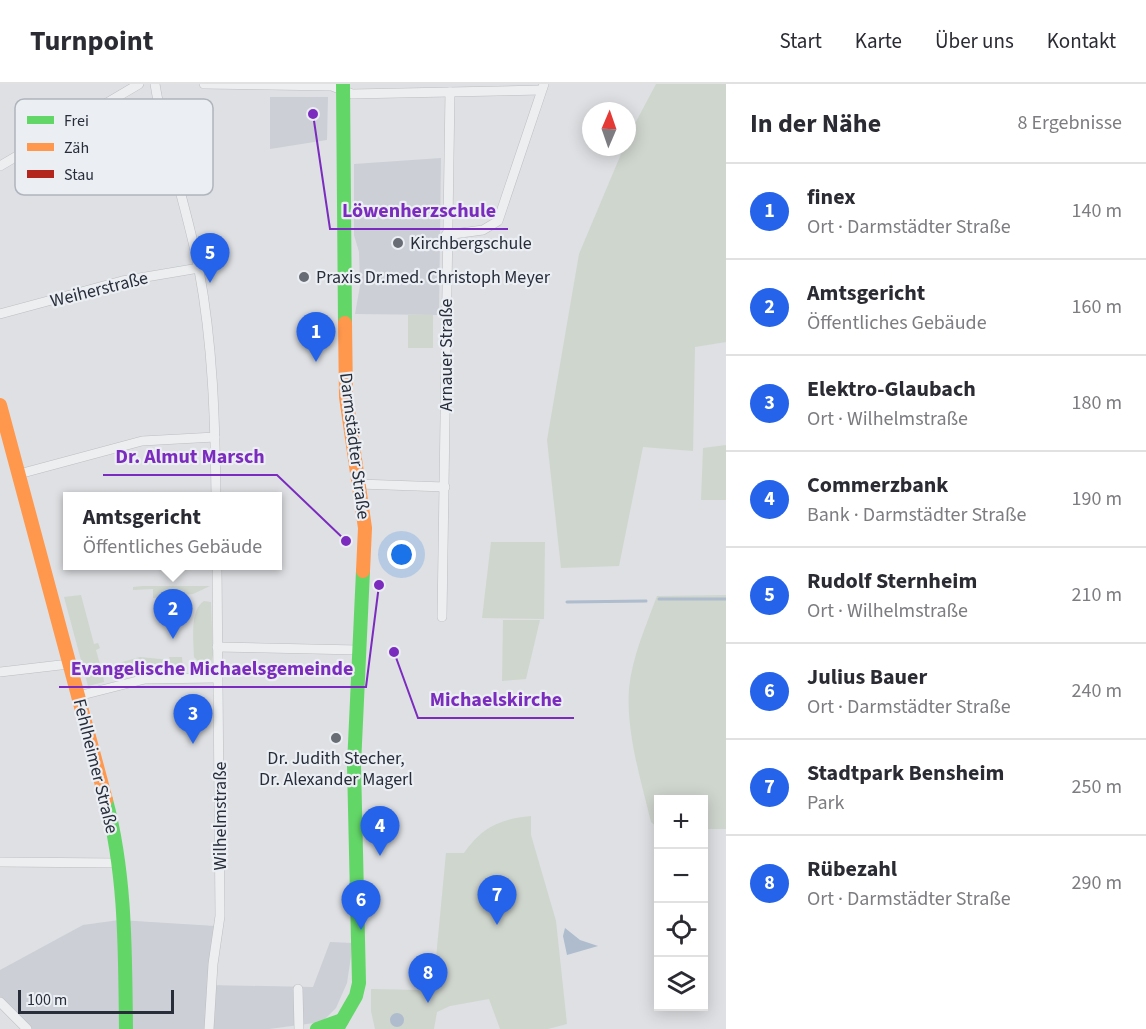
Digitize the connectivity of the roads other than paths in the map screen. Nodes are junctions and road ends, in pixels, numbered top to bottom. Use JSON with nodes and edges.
{"nodes":[{"id":1,"x":139,"y":84,"type":"edge"},
{"id":2,"x":155,"y":84,"type":"edge"},
{"id":3,"x":204,"y":84,"type":"edge"},
{"id":4,"x":343,"y":87,"type":"edge"},
{"id":5,"x":542,"y":87,"type":"edge"},
{"id":6,"x":450,"y":92,"type":"junction"},
{"id":7,"x":114,"y":99,"type":"edge"},
{"id":8,"x":159,"y":99,"type":"edge"},
{"id":9,"x":15,"y":157,"type":"edge"},
{"id":10,"x":0,"y":166,"type":"edge"},
{"id":11,"x":182,"y":195,"type":"edge"},
{"id":12,"x":446,"y":235,"type":"junction"},
{"id":13,"x":199,"y":268,"type":"junction"},
{"id":14,"x":0,"y":314,"type":"edge"},
{"id":15,"x":0,"y":405,"type":"edge"},
{"id":16,"x":215,"y":437,"type":"junction"},
{"id":17,"x":19,"y":474,"type":"junction"},
{"id":18,"x":359,"y":483,"type":"junction"},
{"id":19,"x":445,"y":487,"type":"junction"},
{"id":20,"x":216,"y":492,"type":"edge"},
{"id":21,"x":217,"y":570,"type":"edge"},
{"id":22,"x":442,"y":618,"type":"dead end"},
{"id":23,"x":217,"y":647,"type":"junction"},
{"id":24,"x":358,"y":650,"type":"junction"},
{"id":25,"x":69,"y":664,"type":"junction"},
{"id":26,"x":0,"y":672,"type":"edge"},
{"id":27,"x":217,"y":678,"type":"junction"},
{"id":28,"x":78,"y":696,"type":"junction"},
{"id":29,"x":0,"y":862,"type":"edge"},
{"id":30,"x":118,"y":862,"type":"junction"},
{"id":31,"x":298,"y":989,"type":"dead end"},
{"id":32,"x":0,"y":1002,"type":"edge"},
{"id":33,"x":344,"y":1027,"type":"edge"},
{"id":34,"x":27,"y":1029,"type":"edge"},
{"id":35,"x":126,"y":1029,"type":"edge"},
{"id":36,"x":209,"y":1029,"type":"edge"},
{"id":37,"x":299,"y":1029,"type":"edge"},
{"id":38,"x":317,"y":1029,"type":"edge"}],
"edges":[{"from":1,"to":7,"type":"street"},
{"from":2,"to":8,"type":"street"},
{"from":3,"to":4,"type":"street"},
{"from":4,"to":6,"type":"street"},
{"from":4,"to":18,"type":"main road","name":"Darmstädter Straße"},
{"from":5,"to":6,"type":"street"},
{"from":5,"to":12,"type":"street"},
{"from":6,"to":12,"type":"street","name":"Arnauer Straße"},
{"from":9,"to":10,"type":"street"},
{"from":11,"to":13,"type":"street"},
{"from":12,"to":19,"type":"street","name":"Arnauer Straße"},
{"from":13,"to":14,"type":"street","name":"Weiherstraße"},
{"from":13,"to":16,"type":"street"},
{"from":15,"to":17,"type":"main road","name":"Fehlheimer Straße"},
{"from":16,"to":17,"type":"street"},
{"from":16,"to":20,"type":"street"},
{"from":17,"to":25,"type":"main road","name":"Fehlheimer Straße"},
{"from":18,"to":19,"type":"street"},
{"from":18,"to":24,"type":"main road","name":"Darmstädter Straße"},
{"from":19,"to":22,"type":"street","name":"Arnauer Straße"},
{"from":21,"to":23,"type":"street","name":"Wilhelmstraße"},
{"from":23,"to":24,"type":"street"},
{"from":23,"to":27,"type":"street","name":"Wilhelmstraße"},
{"from":24,"to":33,"type":"main road","name":"Darmstädter Straße"},
{"from":25,"to":26,"type":"street"},
{"from":25,"to":28,"type":"main road","name":"Fehlheimer Straße"},
{"from":27,"to":28,"type":"street"},
{"from":27,"to":36,"type":"street","name":"Wilhelmstraße"},
{"from":28,"to":30,"type":"main road","name":"Fehlheimer Straße"},
{"from":29,"to":30,"type":"street"},
{"from":30,"to":35,"type":"main road","name":"Fehlheimer Straße"},
{"from":31,"to":37,"type":"street"},
{"from":32,"to":34,"type":"street"},
{"from":33,"to":38,"type":"main road"}]}
